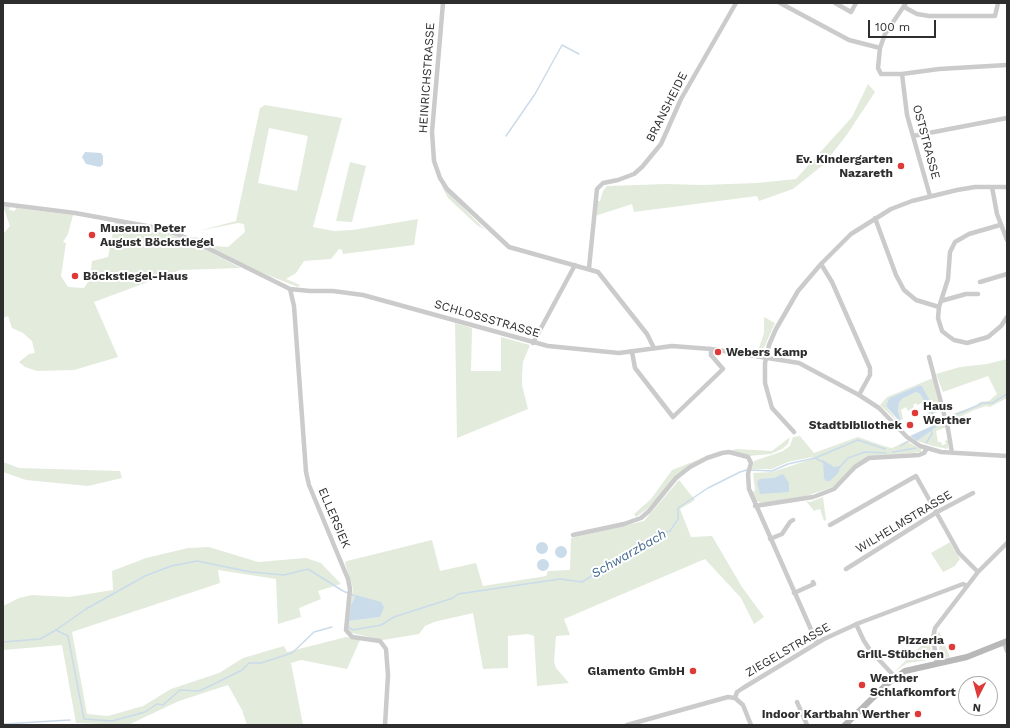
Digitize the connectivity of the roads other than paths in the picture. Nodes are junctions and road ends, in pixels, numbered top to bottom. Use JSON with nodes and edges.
{"nodes":[{"id":1,"x":443,"y":3,"type":"edge"},
{"id":2,"x":736,"y":3,"type":"edge"},
{"id":3,"x":780,"y":3,"type":"edge"},
{"id":4,"x":835,"y":3,"type":"edge"},
{"id":5,"x":856,"y":3,"type":"edge"},
{"id":6,"x":998,"y":3,"type":"edge"},
{"id":7,"x":905,"y":5,"type":"edge"},
{"id":8,"x":880,"y":48,"type":"junction"},
{"id":9,"x":1007,"y":65,"type":"edge"},
{"id":10,"x":902,"y":74,"type":"junction"},
{"id":11,"x":1007,"y":118,"type":"edge"},
{"id":12,"x":913,"y":136,"type":"junction"},
{"id":13,"x":992,"y":187,"type":"junction"},
{"id":14,"x":1007,"y":187,"type":"edge"},
{"id":15,"x":930,"y":196,"type":"junction"},
{"id":16,"x":3,"y":204,"type":"edge"},
{"id":17,"x":875,"y":218,"type":"junction"},
{"id":18,"x":1000,"y":225,"type":"junction"},
{"id":19,"x":1007,"y":240,"type":"edge"},
{"id":20,"x":820,"y":264,"type":"junction"},
{"id":21,"x":575,"y":265,"type":"junction"},
{"id":22,"x":589,"y":268,"type":"junction"},
{"id":23,"x":1007,"y":274,"type":"edge"},
{"id":24,"x":980,"y":282,"type":"dead end"},
{"id":25,"x":290,"y":288,"type":"junction"},
{"id":26,"x":978,"y":294,"type":"dead end"},
{"id":27,"x":941,"y":301,"type":"junction"},
{"id":28,"x":939,"y":308,"type":"junction"},
{"id":29,"x":1007,"y":317,"type":"edge"},
{"id":30,"x":533,"y":343,"type":"junction"},
{"id":31,"x":654,"y":348,"type":"junction"},
{"id":32,"x":711,"y":349,"type":"junction"},
{"id":33,"x":632,"y":352,"type":"junction"},
{"id":34,"x":766,"y":357,"type":"junction"},
{"id":35,"x":929,"y":357,"type":"dead end"},
{"id":36,"x":859,"y":395,"type":"junction"},
{"id":37,"x":794,"y":432,"type":"dead end"},
{"id":38,"x":926,"y":448,"type":"junction"},
{"id":39,"x":952,"y":453,"type":"junction"},
{"id":40,"x":1007,"y":456,"type":"edge"},
{"id":41,"x":973,"y":493,"type":"dead end"},
{"id":42,"x":755,"y":506,"type":"junction"},
{"id":43,"x":937,"y":512,"type":"junction"},
{"id":44,"x":793,"y":520,"type":"dead end"},
{"id":45,"x":830,"y":525,"type":"dead end"},
{"id":46,"x":573,"y":535,"type":"dead end"},
{"id":47,"x":770,"y":539,"type":"junction"},
{"id":48,"x":1007,"y":543,"type":"edge"},
{"id":49,"x":846,"y":569,"type":"dead end"},
{"id":50,"x":978,"y":572,"type":"junction"},
{"id":51,"x":813,"y":582,"type":"dead end"},
{"id":52,"x":968,"y":586,"type":"junction"},
{"id":53,"x":794,"y":593,"type":"junction"},
{"id":54,"x":856,"y":624,"type":"junction"},
{"id":55,"x":1006,"y":642,"type":"edge"},
{"id":56,"x":817,"y":643,"type":"junction"},
{"id":57,"x":1007,"y":651,"type":"edge"},
{"id":58,"x":937,"y":663,"type":"junction"},
{"id":59,"x":895,"y":677,"type":"junction"},
{"id":60,"x":735,"y":698,"type":"junction"},
{"id":61,"x":797,"y":702,"type":"dead end"},
{"id":62,"x":385,"y":725,"type":"edge"},
{"id":63,"x":627,"y":725,"type":"edge"},
{"id":64,"x":751,"y":725,"type":"edge"},
{"id":65,"x":807,"y":725,"type":"edge"},
{"id":66,"x":845,"y":725,"type":"edge"}],
"edges":[{"from":1,"to":21,"type":"street","name":"HEINRICHSTRASSE"},
{"from":2,"to":22,"type":"street","name":"BRANSHEIDE"},
{"from":3,"to":8,"type":"street"},
{"from":4,"to":5,"type":"street"},
{"from":6,"to":7,"type":"street"},
{"from":7,"to":8,"type":"street"},
{"from":8,"to":10,"type":"street"},
{"from":9,"to":10,"type":"street"},
{"from":10,"to":12,"type":"street","name":"OSTSTRASSE"},
{"from":11,"to":12,"type":"street"},
{"from":12,"to":15,"type":"street","name":"OSTSTRASSE"},
{"from":13,"to":14,"type":"street"},
{"from":13,"to":15,"type":"street"},
{"from":13,"to":18,"type":"street"},
{"from":15,"to":17,"type":"street"},
{"from":16,"to":25,"type":"street","name":"SCHLOSSSTRASSE"},
{"from":17,"to":20,"type":"street"},
{"from":17,"to":28,"type":"street"},
{"from":18,"to":19,"type":"street"},
{"from":18,"to":27,"type":"street"},
{"from":20,"to":34,"type":"street"},
{"from":20,"to":36,"type":"street"},
{"from":21,"to":22,"type":"street","name":"HEINRICHSTRASSE"},
{"from":21,"to":30,"type":"street"},
{"from":22,"to":31,"type":"street","name":"HEINRICHSTRASSE"},
{"from":23,"to":24,"type":"street"},
{"from":25,"to":30,"type":"street","name":"SCHLOSSSTRASSE"},
{"from":25,"to":62,"type":"street","name":"ELLERSIEK"},
{"from":26,"to":27,"type":"street"},
{"from":27,"to":28,"type":"street"},
{"from":28,"to":29,"type":"street"},
{"from":30,"to":33,"type":"street","name":"SCHLOSSSTRASSE"},
{"from":31,"to":32,"type":"street","name":"SCHLOSSSTRASSE"},
{"from":31,"to":33,"type":"street","name":"SCHLOSSSTRASSE"},
{"from":32,"to":33,"type":"street"},
{"from":32,"to":34,"type":"street","name":"SCHLOSSSTRASSE"},
{"from":34,"to":36,"type":"street","name":"SCHLOSSSTRASSE"},
{"from":34,"to":37,"type":"street"},
{"from":35,"to":39,"type":"street"},
{"from":36,"to":38,"type":"street","name":"SCHLOSSSTRASSE"},
{"from":38,"to":39,"type":"street","name":"SCHLOSSSTRASSE"},
{"from":38,"to":42,"type":"street"},
{"from":39,"to":40,"type":"street","name":"SCHLOSSSTRASSE"},
{"from":41,"to":43,"type":"street","name":"WILHELMSTRASSE"},
{"from":42,"to":46,"type":"street"},
{"from":42,"to":47,"type":"street"},
{"from":43,"to":45,"type":"street"},
{"from":43,"to":49,"type":"street","name":"WILHELMSTRASSE"},
{"from":43,"to":50,"type":"street"},
{"from":44,"to":47,"type":"street"},
{"from":47,"to":53,"type":"street"},
{"from":48,"to":50,"type":"street"},
{"from":50,"to":52,"type":"street"},
{"from":51,"to":53,"type":"street"},
{"from":52,"to":54,"type":"street","name":"ZIEGELSTRASSE"},
{"from":52,"to":58,"type":"street"},
{"from":53,"to":56,"type":"street"},
{"from":54,"to":56,"type":"street","name":"ZIEGELSTRASSE"},
{"from":54,"to":59,"type":"street"},
{"from":55,"to":57,"type":"street"},
{"from":55,"to":58,"type":"main road"},
{"from":56,"to":60,"type":"street","name":"ZIEGELSTRASSE"},
{"from":58,"to":59,"type":"main road"},
{"from":59,"to":66,"type":"main road"},
{"from":60,"to":63,"type":"street"},
{"from":60,"to":64,"type":"street"},
{"from":61,"to":65,"type":"street"}]}
